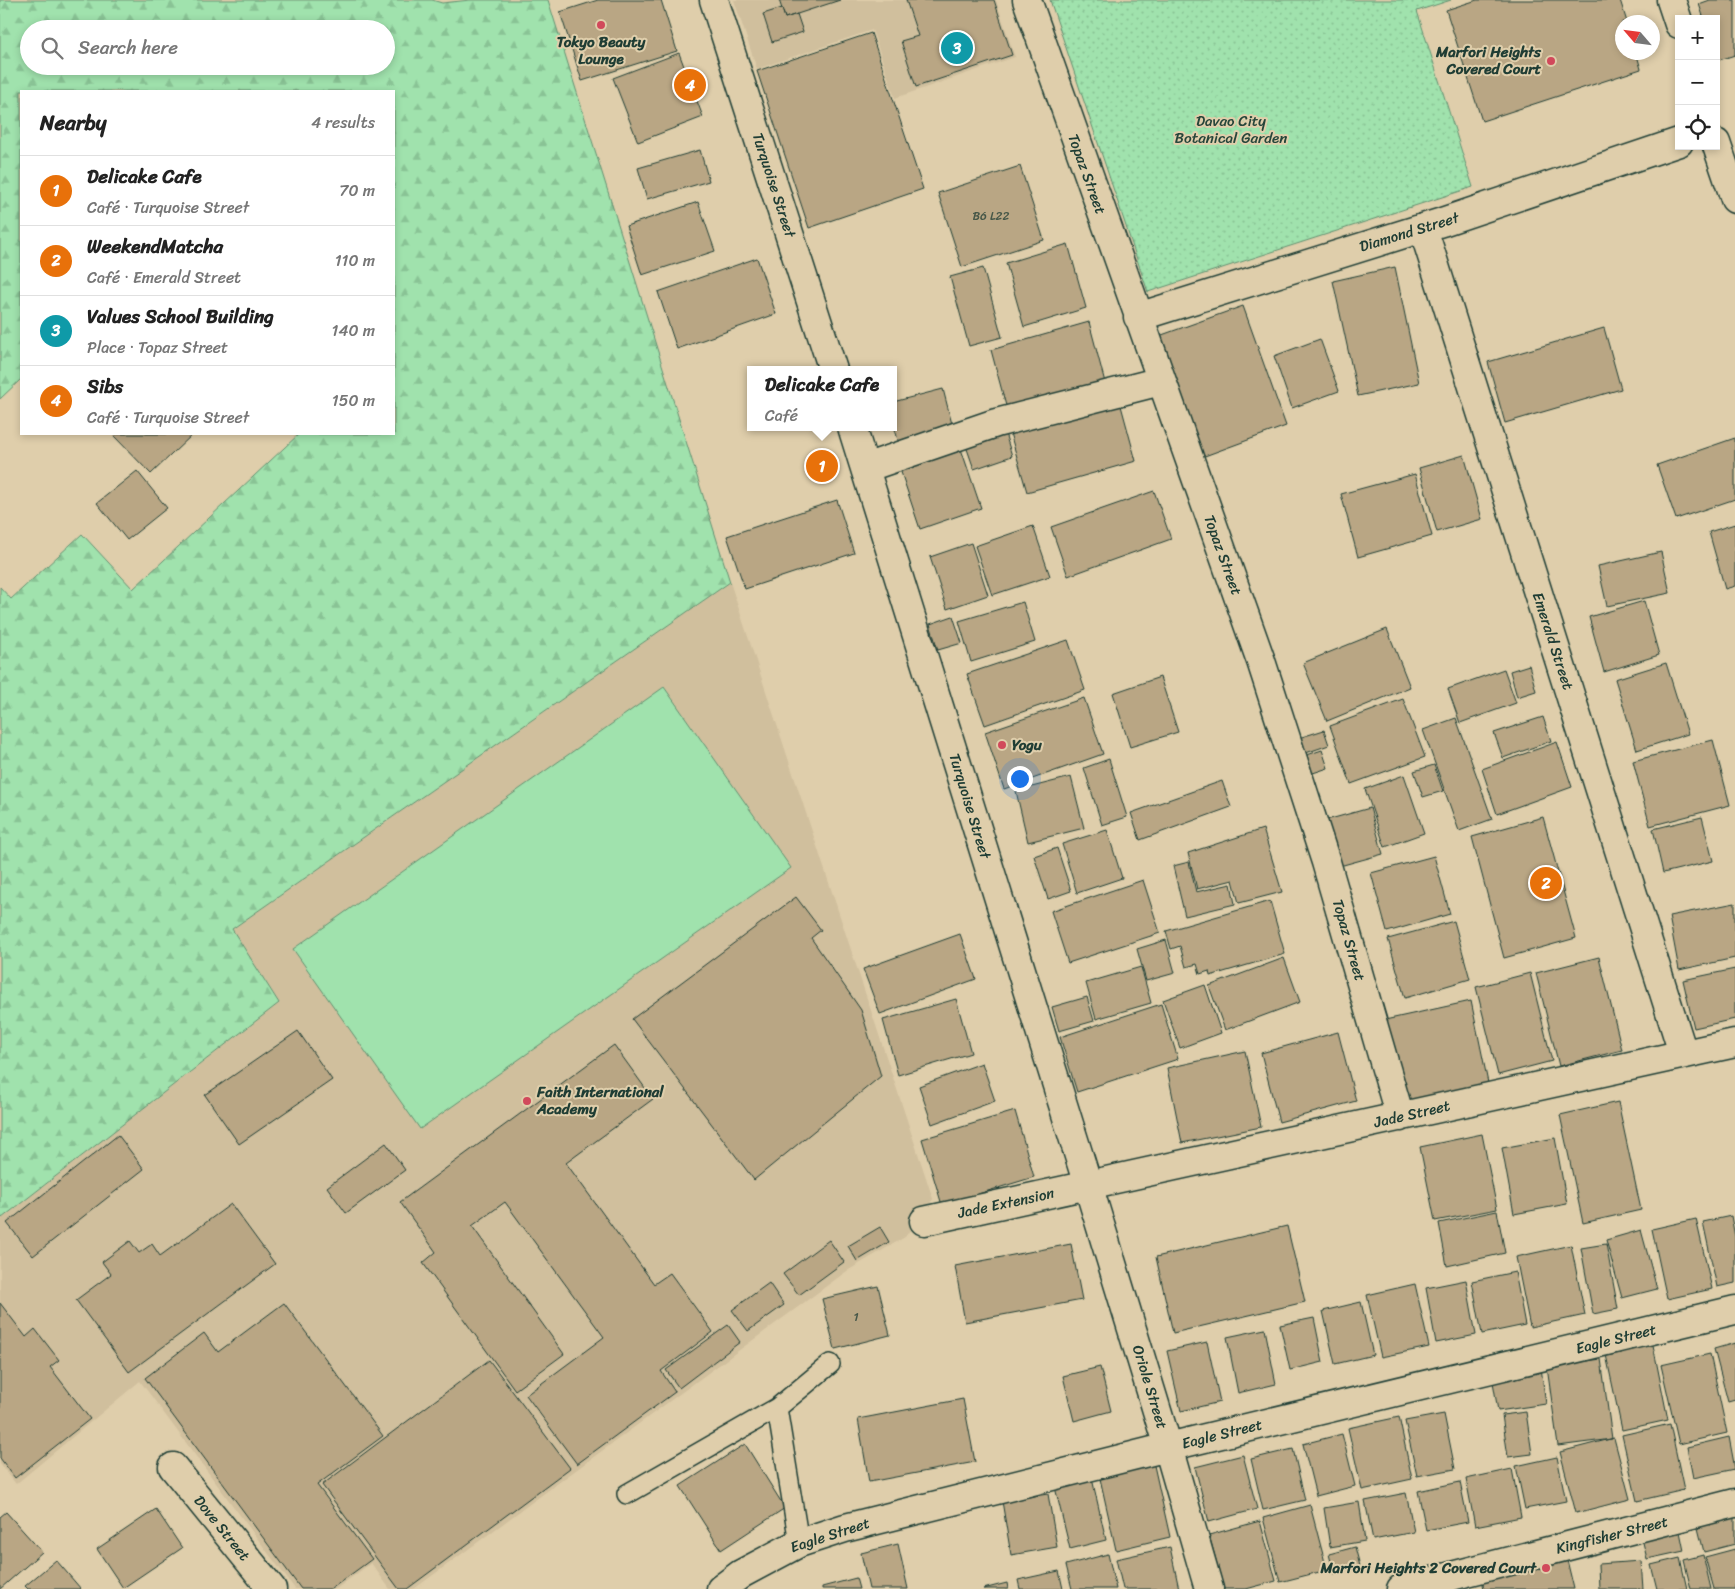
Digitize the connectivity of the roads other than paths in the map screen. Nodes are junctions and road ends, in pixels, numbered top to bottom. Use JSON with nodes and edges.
{"nodes":[{"id":1,"x":714,"y":0,"type":"edge"},
{"id":2,"x":1026,"y":0,"type":"edge"},
{"id":3,"x":1671,"y":0,"type":"edge"},
{"id":4,"x":1676,"y":15,"type":"edge"},
{"id":5,"x":1675,"y":143,"type":"edge"},
{"id":6,"x":1718,"y":150,"type":"edge"},
{"id":7,"x":1735,"y":199,"type":"edge"},
{"id":8,"x":1423,"y":228,"type":"junction"},
{"id":9,"x":1138,"y":317,"type":"junction"},
{"id":10,"x":833,"y":366,"type":"edge"},
{"id":11,"x":1161,"y":381,"type":"junction"},
{"id":12,"x":853,"y":431,"type":"edge"},
{"id":13,"x":865,"y":468,"type":"junction"},
{"id":14,"x":1735,"y":1043,"type":"edge"},
{"id":15,"x":1683,"y":1053,"type":"junction"},
{"id":16,"x":1400,"y":1117,"type":"junction"},
{"id":17,"x":1088,"y":1185,"type":"junction"},
{"id":18,"x":924,"y":1221,"type":"dead end"},
{"id":19,"x":1735,"y":1310,"type":"edge"},
{"id":20,"x":830,"y":1364,"type":"dead end"},
{"id":21,"x":777,"y":1408,"type":"junction"},
{"id":22,"x":1168,"y":1447,"type":"junction"},
{"id":23,"x":173,"y":1467,"type":"dead end"},
{"id":24,"x":627,"y":1494,"type":"dead end"},
{"id":25,"x":1735,"y":1503,"type":"edge"},
{"id":26,"x":799,"y":1542,"type":"junction"},
{"id":27,"x":272,"y":1589,"type":"edge"},
{"id":28,"x":721,"y":1589,"type":"edge"},
{"id":29,"x":1208,"y":1589,"type":"edge"},
{"id":30,"x":1401,"y":1589,"type":"edge"}],
"edges":[{"from":1,"to":10,"type":"street","name":"Turquoise Street"},
{"from":2,"to":9,"type":"street","name":"Topaz Street"},
{"from":3,"to":4,"type":"street"},
{"from":5,"to":8,"type":"street","name":"Diamond Street"},
{"from":6,"to":7,"type":"street"},
{"from":8,"to":9,"type":"street","name":"Diamond Street"},
{"from":8,"to":15,"type":"street","name":"Emerald Street"},
{"from":9,"to":11,"type":"street","name":"Topaz Street"},
{"from":11,"to":13,"type":"street"},
{"from":11,"to":16,"type":"street","name":"Topaz Street"},
{"from":12,"to":13,"type":"street","name":"Turquoise Street"},
{"from":13,"to":17,"type":"street","name":"Turquoise Street"},
{"from":14,"to":15,"type":"street","name":"Jade Street"},
{"from":15,"to":16,"type":"street","name":"Jade Street"},
{"from":16,"to":17,"type":"street","name":"Jade Street"},
{"from":17,"to":18,"type":"street","name":"Jade Extension"},
{"from":17,"to":22,"type":"street","name":"Oriole Street"},
{"from":19,"to":22,"type":"street","name":"Eagle Street"},
{"from":20,"to":21,"type":"lane"},
{"from":21,"to":24,"type":"lane"},
{"from":21,"to":26,"type":"lane"},
{"from":22,"to":26,"type":"street","name":"Eagle Street"},
{"from":22,"to":29,"type":"street","name":"Oriole Street"},
{"from":23,"to":27,"type":"street","name":"Dove Street"},
{"from":25,"to":30,"type":"street","name":"Kingfisher Street"},
{"from":26,"to":28,"type":"street","name":"Eagle Street"}]}
